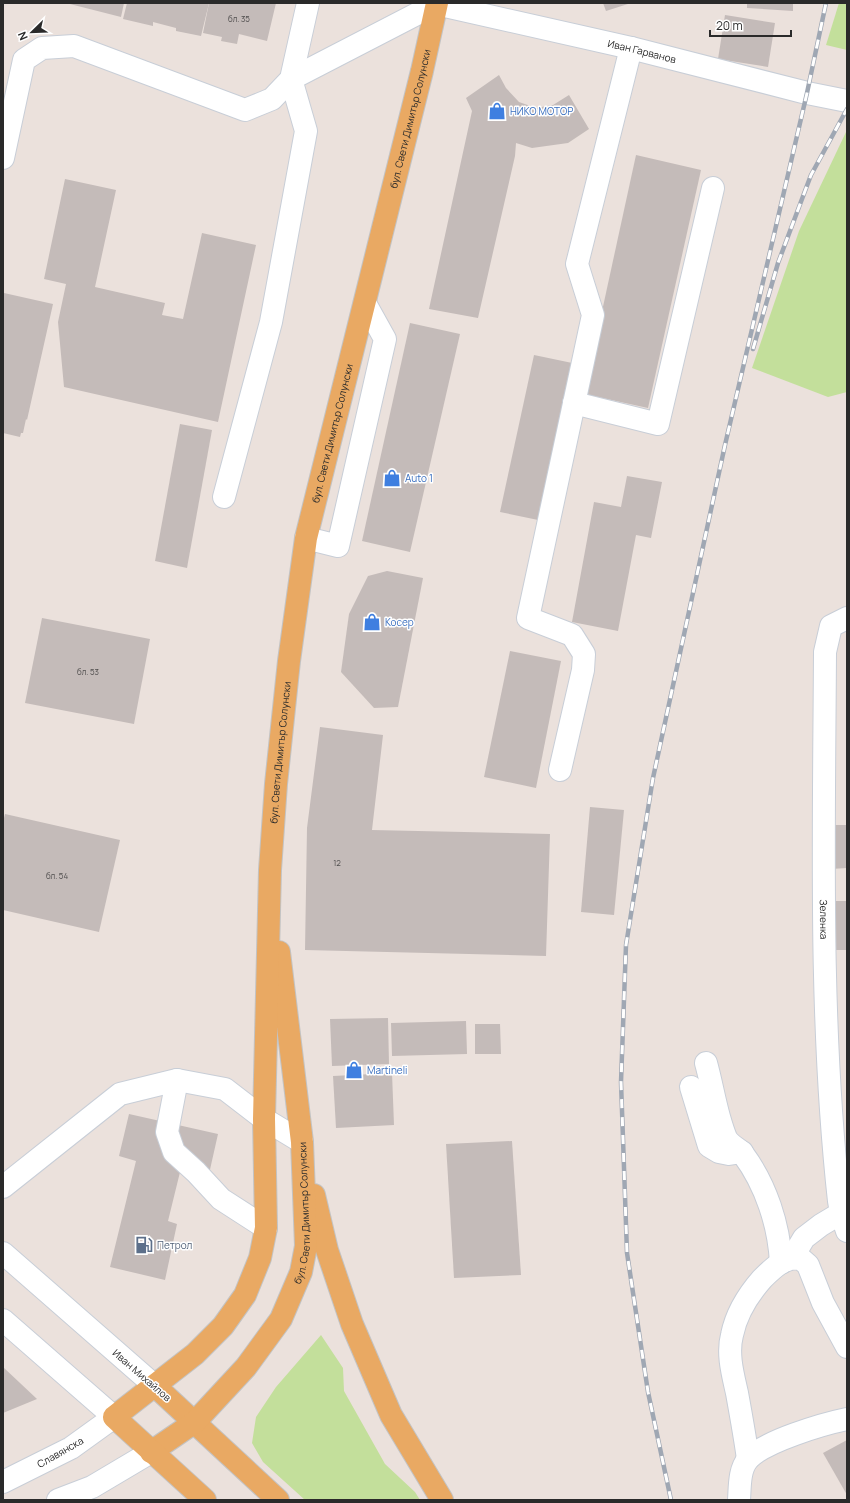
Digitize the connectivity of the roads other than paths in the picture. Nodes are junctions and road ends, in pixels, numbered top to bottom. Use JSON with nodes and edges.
{"nodes":[{"id":1,"x":308,"y":3,"type":"edge"},
{"id":2,"x":436,"y":3,"type":"edge"},
{"id":3,"x":631,"y":48,"type":"junction"},
{"id":4,"x":291,"y":79,"type":"junction"},
{"id":5,"x":847,"y":101,"type":"edge"},
{"id":6,"x":3,"y":158,"type":"edge"},
{"id":7,"x":713,"y":188,"type":"dead end"},
{"id":8,"x":364,"y":303,"type":"junction"},
{"id":9,"x":574,"y":403,"type":"junction"},
{"id":10,"x":224,"y":496,"type":"dead end"},
{"id":11,"x":306,"y":538,"type":"junction"},
{"id":12,"x":847,"y":618,"type":"edge"},
{"id":13,"x":560,"y":770,"type":"dead end"},
{"id":14,"x":270,"y":870,"type":"junction"},
{"id":15,"x":706,"y":1063,"type":"dead end"},
{"id":16,"x":177,"y":1080,"type":"junction"},
{"id":17,"x":691,"y":1087,"type":"dead end"},
{"id":18,"x":264,"y":1119,"type":"junction"},
{"id":19,"x":302,"y":1142,"type":"junction"},
{"id":20,"x":742,"y":1152,"type":"junction"},
{"id":21,"x":3,"y":1188,"type":"edge"},
{"id":22,"x":844,"y":1222,"type":"edge"},
{"id":23,"x":266,"y":1228,"type":"junction"},
{"id":24,"x":3,"y":1253,"type":"edge"},
{"id":25,"x":786,"y":1260,"type":"junction"},
{"id":26,"x":3,"y":1320,"type":"edge"},
{"id":27,"x":847,"y":1346,"type":"edge"},
{"id":28,"x":154,"y":1386,"type":"junction"},
{"id":29,"x":114,"y":1417,"type":"junction"},
{"id":30,"x":847,"y":1419,"type":"edge"},
{"id":31,"x":195,"y":1422,"type":"junction"},
{"id":32,"x":151,"y":1452,"type":"junction"},
{"id":33,"x":748,"y":1459,"type":"junction"},
{"id":34,"x":3,"y":1482,"type":"edge"},
{"id":35,"x":58,"y":1500,"type":"edge"},
{"id":36,"x":205,"y":1500,"type":"edge"},
{"id":37,"x":278,"y":1500,"type":"edge"},
{"id":38,"x":442,"y":1500,"type":"edge"},
{"id":39,"x":740,"y":1500,"type":"edge"}],
"edges":[{"from":1,"to":4,"type":"street"},
{"from":2,"to":3,"type":"street","name":"Иван Гарванов"},
{"from":2,"to":4,"type":"street"},
{"from":2,"to":8,"type":"main road","name":"бул. Свети Димитър Солунски"},
{"from":3,"to":5,"type":"street","name":"Иван Гарванов"},
{"from":3,"to":9,"type":"street"},
{"from":4,"to":6,"type":"street"},
{"from":4,"to":10,"type":"street"},
{"from":7,"to":9,"type":"street"},
{"from":8,"to":11,"type":"main road","name":"бул. Свети Димитър Солунски"},
{"from":8,"to":11,"type":"street"},
{"from":9,"to":13,"type":"street"},
{"from":11,"to":14,"type":"main road","name":"бул. Свети Димитър Солунски"},
{"from":12,"to":22,"type":"street","name":"Зеленка"},
{"from":14,"to":18,"type":"main road","name":"бул. Свети Димитър Солунски"},
{"from":14,"to":19,"type":"main road","name":"бул. Свети Димитър Солунски"},
{"from":15,"to":20,"type":"street"},
{"from":16,"to":18,"type":"street"},
{"from":16,"to":21,"type":"street"},
{"from":16,"to":23,"type":"street"},
{"from":17,"to":20,"type":"street"},
{"from":18,"to":19,"type":"street"},
{"from":18,"to":23,"type":"main road","name":"бул. Свети Димитър Солунски"},
{"from":19,"to":31,"type":"main road","name":"бул. Свети Димитър Солунски"},
{"from":19,"to":38,"type":"main road"},
{"from":20,"to":25,"type":"street"},
{"from":22,"to":25,"type":"street"},
{"from":23,"to":28,"type":"main road","name":"бул. Свети Димитър Солунски"},
{"from":24,"to":28,"type":"street","name":"Иван Михайлов"},
{"from":25,"to":27,"type":"street"},
{"from":25,"to":33,"type":"street"},
{"from":26,"to":29,"type":"street"},
{"from":28,"to":29,"type":"main road","name":"бул. Свети Димитър Солунски"},
{"from":28,"to":31,"type":"main road","name":"Иван Михайлов"},
{"from":29,"to":32,"type":"main road"},
{"from":29,"to":34,"type":"street","name":"Славянска"},
{"from":30,"to":33,"type":"street"},
{"from":31,"to":32,"type":"main road","name":"бул. Свети Димитър Солунски"},
{"from":31,"to":37,"type":"main road","name":"Иван Михайлов"},
{"from":32,"to":35,"type":"street"},
{"from":32,"to":36,"type":"main road"},
{"from":33,"to":39,"type":"street"}]}
